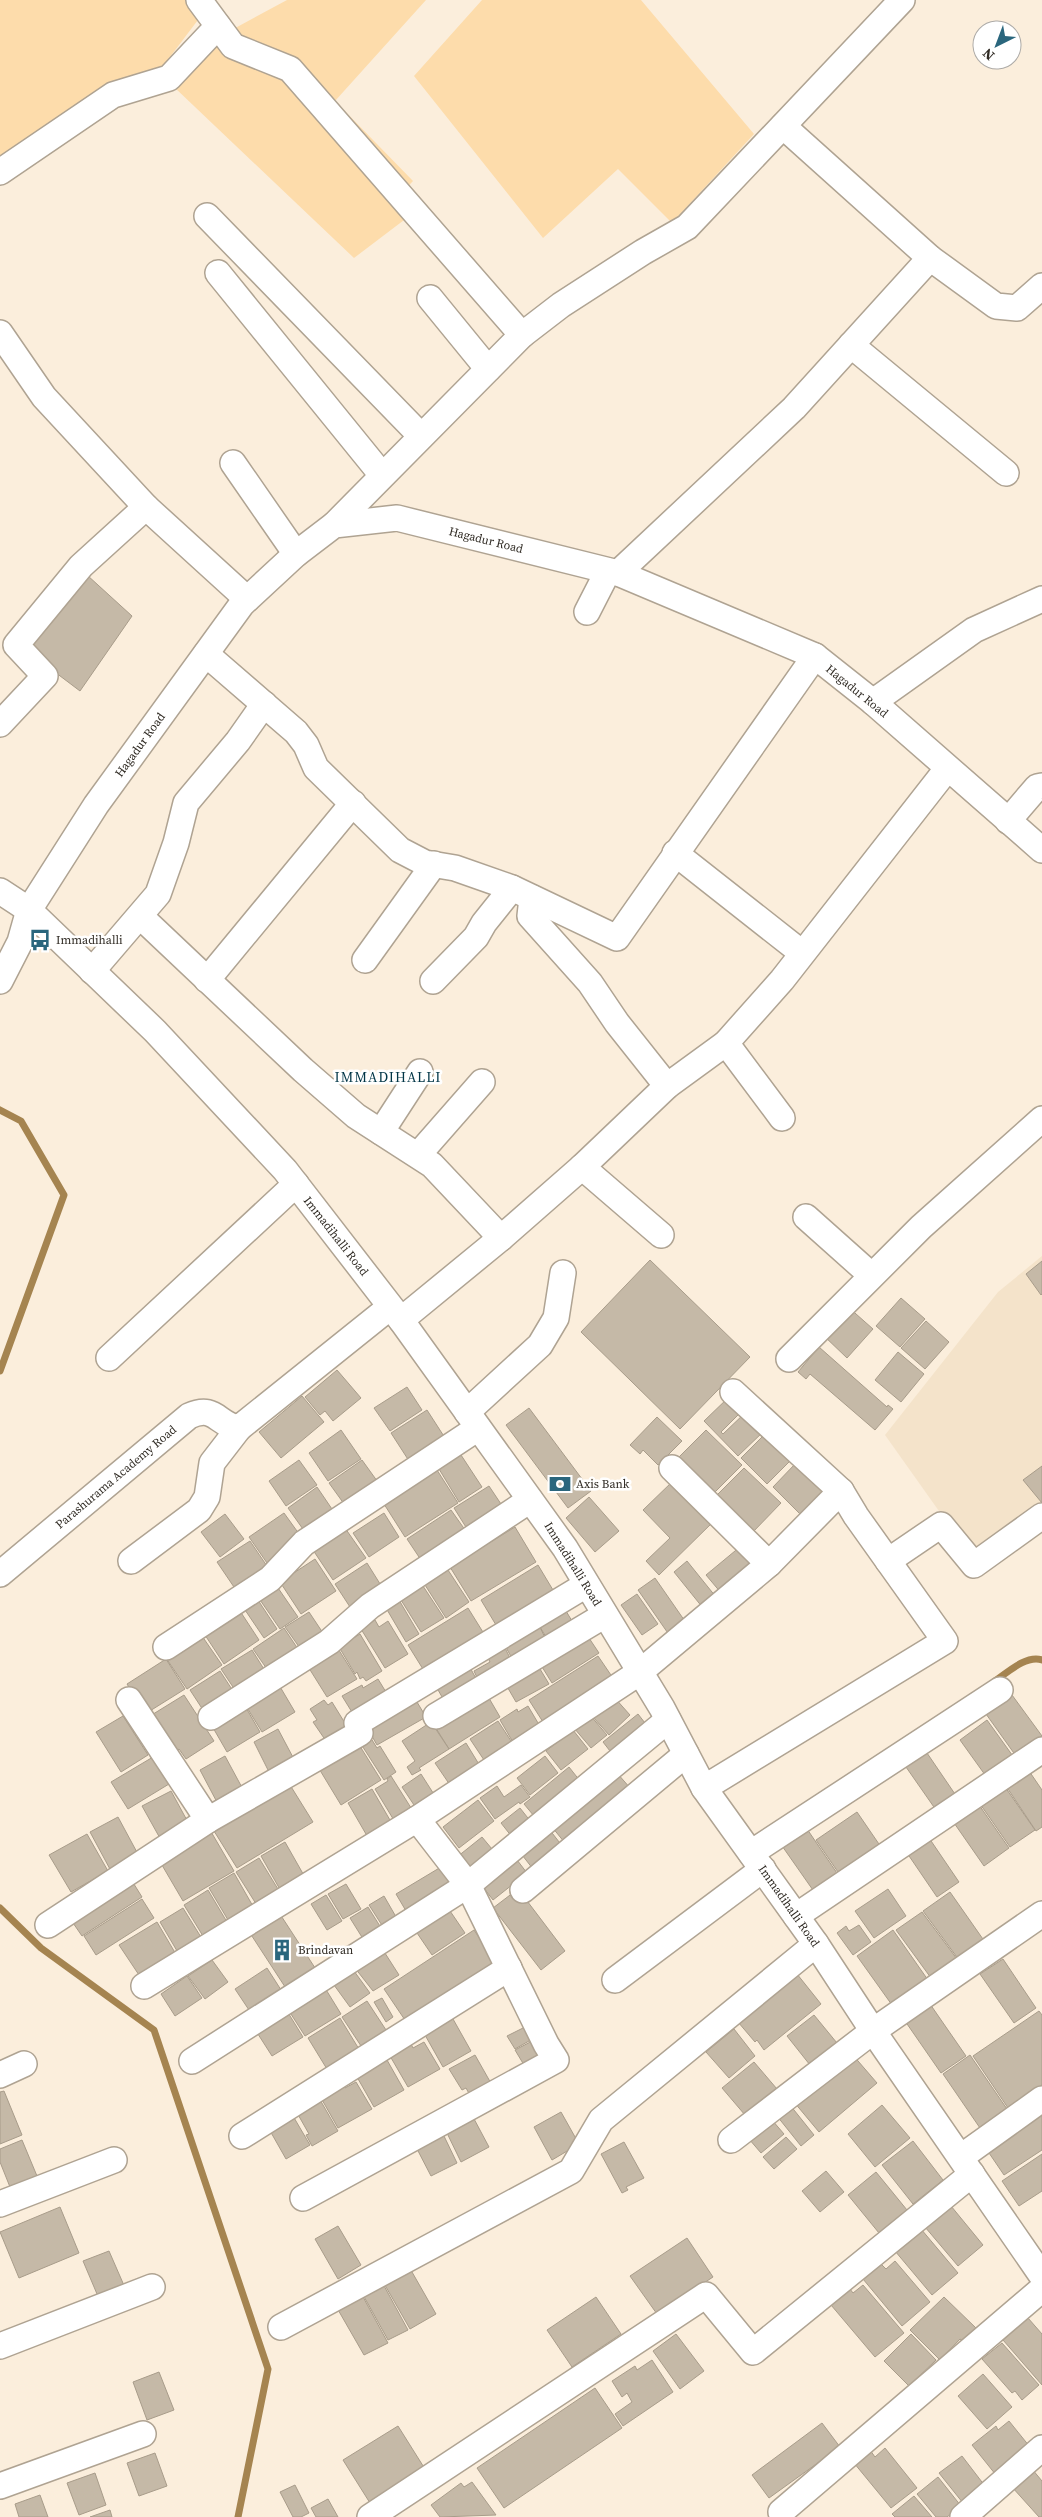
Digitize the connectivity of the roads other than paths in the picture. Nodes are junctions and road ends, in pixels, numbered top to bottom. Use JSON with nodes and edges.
{"nodes":[{"id":1,"x":199,"y":0,"type":"edge"},
{"id":2,"x":902,"y":0,"type":"edge"},
{"id":3,"x":218,"y":26,"type":"junction"},
{"id":4,"x":783,"y":126,"type":"junction"},
{"id":5,"x":0,"y":172,"type":"edge"},
{"id":6,"x":208,"y":216,"type":"dead end"},
{"id":7,"x":930,"y":258,"type":"junction"},
{"id":8,"x":218,"y":273,"type":"dead end"},
{"id":9,"x":1042,"y":286,"type":"edge"},
{"id":10,"x":430,"y":298,"type":"dead end"},
{"id":11,"x":0,"y":333,"type":"edge"},
{"id":12,"x":522,"y":334,"type":"junction"},
{"id":13,"x":852,"y":345,"type":"junction"},
{"id":14,"x":488,"y":369,"type":"junction"},
{"id":15,"x":421,"y":436,"type":"junction"},
{"id":16,"x":233,"y":463,"type":"dead end"},
{"id":17,"x":1006,"y":472,"type":"dead end"},
{"id":18,"x":382,"y":475,"type":"junction"},
{"id":19,"x":146,"y":507,"type":"junction"},
{"id":20,"x":334,"y":525,"type":"junction"},
{"id":21,"x":296,"y":554,"type":"junction"},
{"id":22,"x":613,"y":572,"type":"junction"},
{"id":23,"x":247,"y":599,"type":"junction"},
{"id":24,"x":1042,"y":599,"type":"edge"},
{"id":25,"x":587,"y":612,"type":"dead end"},
{"id":26,"x":206,"y":654,"type":"junction"},
{"id":27,"x":815,"y":656,"type":"junction"},
{"id":28,"x":873,"y":702,"type":"junction"},
{"id":29,"x":264,"y":704,"type":"junction"},
{"id":30,"x":0,"y":724,"type":"edge"},
{"id":31,"x":948,"y":769,"type":"junction"},
{"id":32,"x":1042,"y":786,"type":"edge"},
{"id":33,"x":352,"y":803,"type":"junction"},
{"id":34,"x":1008,"y":821,"type":"junction"},
{"id":35,"x":1042,"y":850,"type":"edge"},
{"id":36,"x":675,"y":853,"type":"junction"},
{"id":37,"x":434,"y":864,"type":"junction"},
{"id":38,"x":0,"y":891,"type":"edge"},
{"id":39,"x":522,"y":893,"type":"junction"},
{"id":40,"x":29,"y":910,"type":"junction"},
{"id":41,"x":140,"y":916,"type":"junction"},
{"id":42,"x":802,"y":953,"type":"junction"},
{"id":43,"x":365,"y":960,"type":"dead end"},
{"id":44,"x":92,"y":971,"type":"junction"},
{"id":45,"x":208,"y":980,"type":"junction"},
{"id":46,"x":0,"y":981,"type":"edge"},
{"id":47,"x":433,"y":981,"type":"dead end"},
{"id":48,"x":726,"y":1043,"type":"junction"},
{"id":49,"x":420,"y":1072,"type":"dead end"},
{"id":50,"x":482,"y":1082,"type":"dead end"},
{"id":51,"x":667,"y":1086,"type":"junction"},
{"id":52,"x":782,"y":1118,"type":"dead end"},
{"id":53,"x":1042,"y":1119,"type":"edge"},
{"id":54,"x":381,"y":1132,"type":"junction"},
{"id":55,"x":418,"y":1155,"type":"junction"},
{"id":56,"x":582,"y":1166,"type":"junction"},
{"id":57,"x":296,"y":1184,"type":"junction"},
{"id":58,"x":806,"y":1217,"type":"dead end"},
{"id":59,"x":662,"y":1235,"type":"dead end"},
{"id":60,"x":501,"y":1238,"type":"junction"},
{"id":61,"x":563,"y":1273,"type":"dead end"},
{"id":62,"x":871,"y":1275,"type":"junction"},
{"id":63,"x":395,"y":1313,"type":"junction"},
{"id":64,"x":109,"y":1358,"type":"dead end"},
{"id":65,"x":788,"y":1359,"type":"dead end"},
{"id":66,"x":732,"y":1392,"type":"dead end"},
{"id":67,"x":473,"y":1420,"type":"junction"},
{"id":68,"x":239,"y":1428,"type":"junction"},
{"id":69,"x":672,"y":1468,"type":"dead end"},
{"id":70,"x":841,"y":1491,"type":"junction"},
{"id":71,"x":530,"y":1500,"type":"junction"},
{"id":72,"x":1042,"y":1516,"type":"edge"},
{"id":73,"x":888,"y":1560,"type":"junction"},
{"id":74,"x":131,"y":1561,"type":"dead end"},
{"id":75,"x":769,"y":1564,"type":"junction"},
{"id":76,"x":0,"y":1574,"type":"edge"},
{"id":77,"x":586,"y":1585,"type":"junction"},
{"id":78,"x":605,"y":1615,"type":"junction"},
{"id":79,"x":166,"y":1647,"type":"dead end"},
{"id":80,"x":640,"y":1672,"type":"junction"},
{"id":81,"x":1000,"y":1690,"type":"dead end"},
{"id":82,"x":130,"y":1700,"type":"dead end"},
{"id":83,"x":436,"y":1716,"type":"dead end"},
{"id":84,"x":211,"y":1717,"type":"dead end"},
{"id":85,"x":668,"y":1720,"type":"junction"},
{"id":86,"x":1042,"y":1750,"type":"edge"},
{"id":87,"x":686,"y":1754,"type":"junction"},
{"id":88,"x":704,"y":1788,"type":"junction"},
{"id":89,"x":417,"y":1819,"type":"junction"},
{"id":90,"x":208,"y":1820,"type":"junction"},
{"id":91,"x":757,"y":1861,"type":"junction"},
{"id":92,"x":468,"y":1885,"type":"junction"},
{"id":93,"x":523,"y":1890,"type":"dead end"},
{"id":94,"x":1042,"y":1914,"type":"edge"},
{"id":95,"x":796,"y":1916,"type":"junction"},
{"id":96,"x":48,"y":1925,"type":"dead end"},
{"id":97,"x":816,"y":1944,"type":"junction"},
{"id":98,"x":509,"y":1968,"type":"junction"},
{"id":99,"x":614,"y":1980,"type":"dead end"},
{"id":100,"x":144,"y":1986,"type":"dead end"},
{"id":101,"x":873,"y":2031,"type":"junction"},
{"id":102,"x":192,"y":2061,"type":"dead end"},
{"id":103,"x":24,"y":2064,"type":"dead end"},
{"id":104,"x":0,"y":2074,"type":"edge"},
{"id":105,"x":1042,"y":2099,"type":"edge"},
{"id":106,"x":242,"y":2136,"type":"dead end"},
{"id":107,"x":731,"y":2140,"type":"dead end"},
{"id":108,"x":114,"y":2160,"type":"dead end"},
{"id":109,"x":967,"y":2165,"type":"junction"},
{"id":110,"x":303,"y":2198,"type":"dead end"},
{"id":111,"x":0,"y":2204,"type":"edge"},
{"id":112,"x":1042,"y":2276,"type":"edge"},
{"id":113,"x":152,"y":2287,"type":"dead end"},
{"id":114,"x":1042,"y":2289,"type":"edge"},
{"id":115,"x":281,"y":2327,"type":"dead end"},
{"id":116,"x":0,"y":2346,"type":"edge"},
{"id":117,"x":143,"y":2434,"type":"dead end"},
{"id":118,"x":1042,"y":2448,"type":"edge"},
{"id":119,"x":0,"y":2486,"type":"edge"},
{"id":120,"x":781,"y":2512,"type":"dead end"},
{"id":121,"x":370,"y":2517,"type":"edge"},
{"id":122,"x":963,"y":2517,"type":"edge"}],
"edges":[{"from":1,"to":3,"type":"street"},
{"from":2,"to":4,"type":"street"},
{"from":3,"to":5,"type":"street"},
{"from":3,"to":12,"type":"street"},
{"from":4,"to":7,"type":"street"},
{"from":4,"to":12,"type":"street"},
{"from":6,"to":15,"type":"street"},
{"from":7,"to":9,"type":"street"},
{"from":7,"to":13,"type":"street"},
{"from":8,"to":18,"type":"street"},
{"from":10,"to":14,"type":"street"},
{"from":11,"to":19,"type":"street"},
{"from":12,"to":14,"type":"street"},
{"from":13,"to":17,"type":"street"},
{"from":13,"to":22,"type":"street"},
{"from":14,"to":15,"type":"street"},
{"from":15,"to":18,"type":"street"},
{"from":16,"to":21,"type":"street"},
{"from":18,"to":20,"type":"street"},
{"from":19,"to":23,"type":"street"},
{"from":19,"to":30,"type":"street"},
{"from":20,"to":21,"type":"street","name":"Hagadur Road"},
{"from":20,"to":22,"type":"street","name":"Hagadur Road"},
{"from":21,"to":23,"type":"street","name":"Hagadur Road"},
{"from":22,"to":25,"type":"street"},
{"from":22,"to":27,"type":"street","name":"Hagadur Road"},
{"from":23,"to":26,"type":"street","name":"Hagadur Road"},
{"from":24,"to":28,"type":"street"},
{"from":26,"to":29,"type":"street"},
{"from":26,"to":40,"type":"street","name":"Hagadur Road"},
{"from":27,"to":28,"type":"street","name":"Hagadur Road"},
{"from":27,"to":36,"type":"street"},
{"from":28,"to":31,"type":"street","name":"Hagadur Road"},
{"from":29,"to":33,"type":"street"},
{"from":29,"to":41,"type":"street"},
{"from":31,"to":34,"type":"street","name":"Hagadur Road"},
{"from":31,"to":42,"type":"street"},
{"from":32,"to":34,"type":"street"},
{"from":33,"to":37,"type":"street"},
{"from":33,"to":45,"type":"street"},
{"from":34,"to":35,"type":"street","name":"Hagadur Road"},
{"from":36,"to":39,"type":"street"},
{"from":36,"to":42,"type":"street"},
{"from":37,"to":39,"type":"street"},
{"from":37,"to":43,"type":"street"},
{"from":38,"to":40,"type":"street","name":"Immadihalli Road"},
{"from":39,"to":47,"type":"street"},
{"from":39,"to":51,"type":"street"},
{"from":40,"to":44,"type":"street","name":"Immadihalli Road"},
{"from":40,"to":46,"type":"street","name":"Hagadur Road"},
{"from":41,"to":44,"type":"street"},
{"from":41,"to":45,"type":"street"},
{"from":42,"to":48,"type":"street"},
{"from":44,"to":57,"type":"street","name":"Immadihalli Road"},
{"from":45,"to":54,"type":"street"},
{"from":48,"to":51,"type":"street"},
{"from":48,"to":52,"type":"street"},
{"from":49,"to":54,"type":"street"},
{"from":50,"to":55,"type":"street"},
{"from":51,"to":56,"type":"street"},
{"from":53,"to":62,"type":"street"},
{"from":54,"to":55,"type":"street"},
{"from":55,"to":60,"type":"street"},
{"from":56,"to":59,"type":"street"},
{"from":56,"to":60,"type":"street"},
{"from":57,"to":63,"type":"street","name":"Immadihalli Road"},
{"from":57,"to":64,"type":"street"},
{"from":58,"to":62,"type":"street"},
{"from":60,"to":63,"type":"street"},
{"from":61,"to":67,"type":"street"},
{"from":62,"to":65,"type":"street"},
{"from":63,"to":67,"type":"street","name":"Immadihalli Road"},
{"from":63,"to":68,"type":"street"},
{"from":66,"to":70,"type":"street"},
{"from":67,"to":71,"type":"street","name":"Immadihalli Road"},
{"from":67,"to":79,"type":"street"},
{"from":68,"to":74,"type":"street"},
{"from":68,"to":76,"type":"street","name":"Parashurama Academy Road"},
{"from":69,"to":75,"type":"street"},
{"from":70,"to":73,"type":"street"},
{"from":70,"to":75,"type":"street"},
{"from":71,"to":77,"type":"street","name":"Immadihalli Road"},
{"from":71,"to":84,"type":"street"},
{"from":72,"to":73,"type":"street"},
{"from":73,"to":88,"type":"street"},
{"from":75,"to":80,"type":"street"},
{"from":77,"to":78,"type":"street","name":"Immadihalli Road"},
{"from":77,"to":90,"type":"street"},
{"from":78,"to":80,"type":"street","name":"Immadihalli Road"},
{"from":78,"to":83,"type":"street"},
{"from":80,"to":85,"type":"street","name":"Immadihalli Road"},
{"from":80,"to":89,"type":"street"},
{"from":81,"to":91,"type":"street"},
{"from":82,"to":90,"type":"street"},
{"from":85,"to":87,"type":"street","name":"Immadihalli Road"},
{"from":85,"to":92,"type":"street"},
{"from":86,"to":95,"type":"street"},
{"from":87,"to":88,"type":"street","name":"Immadihalli Road"},
{"from":87,"to":93,"type":"street"},
{"from":88,"to":91,"type":"street","name":"Immadihalli Road"},
{"from":89,"to":92,"type":"street"},
{"from":89,"to":100,"type":"street"},
{"from":90,"to":96,"type":"street"},
{"from":91,"to":95,"type":"street","name":"Immadihalli Road"},
{"from":91,"to":99,"type":"street"},
{"from":92,"to":98,"type":"street"},
{"from":92,"to":102,"type":"street"},
{"from":94,"to":101,"type":"street"},
{"from":95,"to":97,"type":"street","name":"Immadihalli Road"},
{"from":97,"to":101,"type":"street","name":"Immadihalli Road"},
{"from":97,"to":115,"type":"street"},
{"from":98,"to":106,"type":"street"},
{"from":98,"to":110,"type":"street"},
{"from":101,"to":107,"type":"street"},
{"from":101,"to":109,"type":"street","name":"Immadihalli Road"},
{"from":103,"to":104,"type":"street"},
{"from":105,"to":109,"type":"street"},
{"from":108,"to":111,"type":"street"},
{"from":109,"to":112,"type":"street","name":"Immadihalli Road"},
{"from":109,"to":121,"type":"street"},
{"from":113,"to":116,"type":"street"},
{"from":114,"to":120,"type":"street"},
{"from":117,"to":119,"type":"street"},
{"from":118,"to":122,"type":"street"}]}
